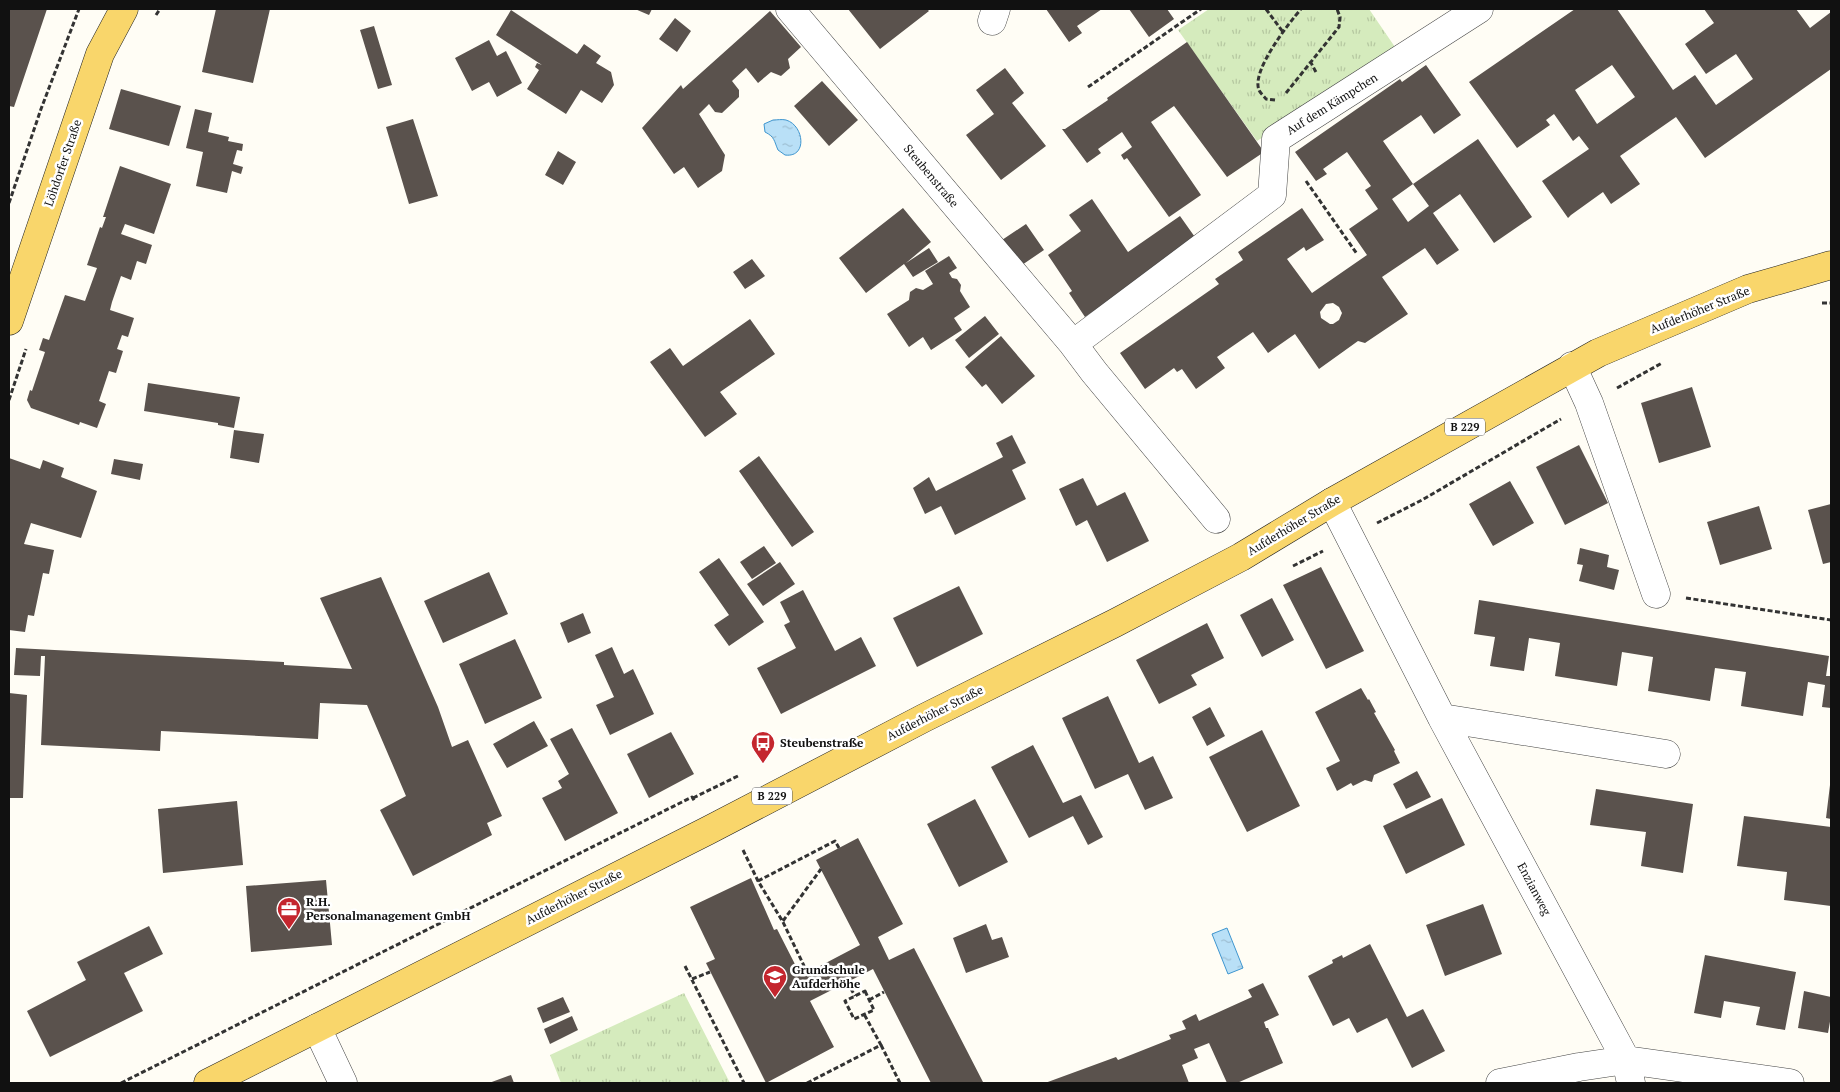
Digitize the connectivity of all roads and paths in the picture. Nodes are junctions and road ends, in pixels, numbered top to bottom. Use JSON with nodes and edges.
{"nodes":[{"id":1,"x":79,"y":9,"type":"edge"},
{"id":2,"x":124,"y":9,"type":"edge"},
{"id":3,"x":790,"y":9,"type":"edge"},
{"id":4,"x":1200,"y":9,"type":"edge"},
{"id":5,"x":1266,"y":9,"type":"edge"},
{"id":6,"x":1301,"y":9,"type":"edge"},
{"id":7,"x":1337,"y":9,"type":"edge"},
{"id":8,"x":1479,"y":9,"type":"edge"},
{"id":9,"x":1283,"y":32,"type":"junction"},
{"id":10,"x":1088,"y":87,"type":"dead end"},
{"id":11,"x":1276,"y":139,"type":"junction"},
{"id":12,"x":9,"y":203,"type":"edge"},
{"id":13,"x":1357,"y":254,"type":"dead end"},
{"id":14,"x":1831,"y":265,"type":"edge"},
{"id":15,"x":9,"y":321,"type":"edge"},
{"id":16,"x":1073,"y":344,"type":"junction"},
{"id":17,"x":1572,"y":366,"type":"junction"},
{"id":18,"x":1332,"y":502,"type":"junction"},
{"id":19,"x":1216,"y":519,"type":"dead end"},
{"id":20,"x":1350,"y":538,"type":"junction"},
{"id":21,"x":1291,"y":567,"type":"dead end"},
{"id":22,"x":1656,"y":594,"type":"joint"},
{"id":23,"x":1831,"y":620,"type":"edge"},
{"id":24,"x":1442,"y":718,"type":"junction"},
{"id":25,"x":1666,"y":754,"type":"dead end"},
{"id":26,"x":839,"y":848,"type":"dead end"},
{"id":27,"x":743,"y":850,"type":"dead end"},
{"id":28,"x":821,"y":869,"type":"dead end"},
{"id":29,"x":758,"y":881,"type":"junction"},
{"id":30,"x":783,"y":922,"type":"junction"},
{"id":31,"x":685,"y":966,"type":"dead end"},
{"id":32,"x":710,"y":972,"type":"dead end"},
{"id":33,"x":808,"y":972,"type":"dead end"},
{"id":34,"x":692,"y":979,"type":"junction"},
{"id":35,"x":847,"y":982,"type":"dead end"},
{"id":36,"x":884,"y":992,"type":"dead end"},
{"id":37,"x":855,"y":996,"type":"junction"},
{"id":38,"x":869,"y":1000,"type":"junction"},
{"id":39,"x":864,"y":1014,"type":"junction"},
{"id":40,"x":316,"y":1028,"type":"junction"},
{"id":41,"x":881,"y":1045,"type":"junction"},
{"id":42,"x":1628,"y":1071,"type":"edge"},
{"id":43,"x":208,"y":1083,"type":"edge"},
{"id":44,"x":343,"y":1083,"type":"edge"},
{"id":45,"x":744,"y":1083,"type":"edge"},
{"id":46,"x":807,"y":1083,"type":"edge"},
{"id":47,"x":900,"y":1083,"type":"edge"},
{"id":48,"x":1500,"y":1083,"type":"edge"},
{"id":49,"x":1790,"y":1083,"type":"edge"}],
"edges":[{"from":1,"to":12,"type":"path"},
{"from":2,"to":15,"type":"main road","name":"Löhdorfer Straße"},
{"from":3,"to":16,"type":"street","name":"Steubenstraße"},
{"from":4,"to":10,"type":"path"},
{"from":5,"to":9,"type":"path"},
{"from":6,"to":9,"type":"path"},
{"from":7,"to":9,"type":"path"},
{"from":8,"to":11,"type":"street","name":"Auf dem Kämpchen"},
{"from":11,"to":13,"type":"path","name":"Auf dem Kämpchen"},
{"from":11,"to":16,"type":"street"},
{"from":14,"to":17,"type":"main road","name":"Aufderhöher Straße","number":"B 229"},
{"from":16,"to":19,"type":"street","name":"Steubenstraße"},
{"from":17,"to":18,"type":"main road","name":"Aufderhöher Straße","number":"B 229"},
{"from":17,"to":22,"type":"street"},
{"from":18,"to":20,"type":"street","name":"Enzianweg"},
{"from":18,"to":40,"type":"main road","name":"Aufderhöher Straße","number":"B 229"},
{"from":20,"to":21,"type":"path"},
{"from":20,"to":24,"type":"street","name":"Enzianweg"},
{"from":22,"to":23,"type":"path"},
{"from":24,"to":25,"type":"street"},
{"from":24,"to":42,"type":"street","name":"Enzianweg"},
{"from":26,"to":29,"type":"path"},
{"from":27,"to":29,"type":"path"},
{"from":28,"to":30,"type":"path"},
{"from":29,"to":30,"type":"path"},
{"from":30,"to":33,"type":"path"},
{"from":31,"to":34,"type":"path"},
{"from":32,"to":34,"type":"path"},
{"from":34,"to":45,"type":"path"},
{"from":35,"to":37,"type":"path"},
{"from":36,"to":38,"type":"path"},
{"from":37,"to":38,"type":"path"},
{"from":37,"to":39,"type":"path"},
{"from":38,"to":39,"type":"path"},
{"from":39,"to":41,"type":"path"},
{"from":40,"to":43,"type":"main road","name":"Aufderhöher Straße","number":"B 229"},
{"from":40,"to":44,"type":"street"},
{"from":41,"to":46,"type":"path"},
{"from":41,"to":47,"type":"path"},
{"from":42,"to":48,"type":"street"},
{"from":42,"to":49,"type":"street"}]}
